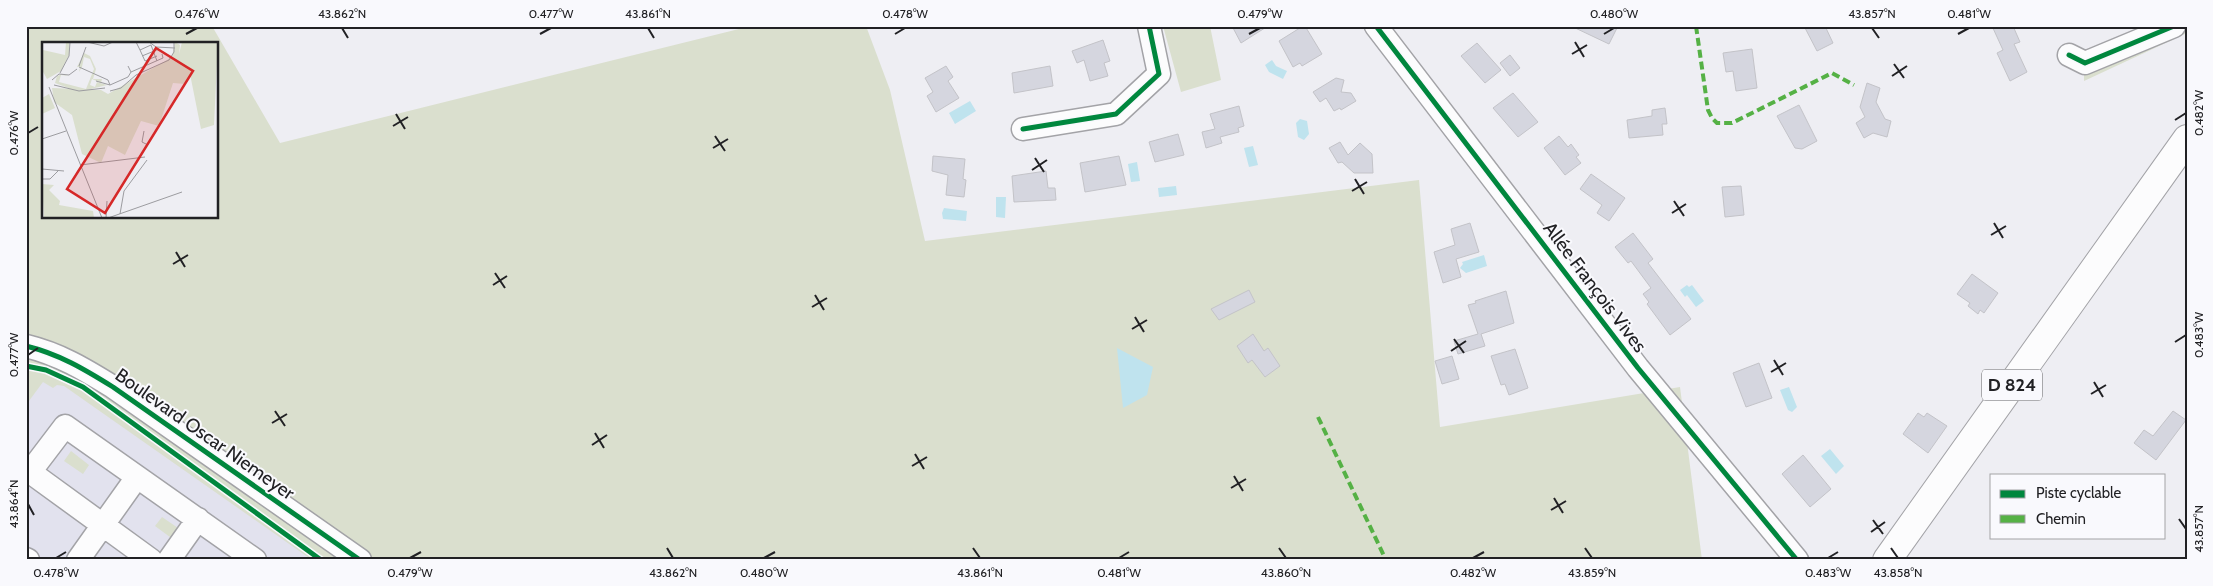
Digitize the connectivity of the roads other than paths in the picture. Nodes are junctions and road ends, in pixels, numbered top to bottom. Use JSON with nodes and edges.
{"nodes":[{"id":1,"x":1149,"y":26,"type":"edge"},
{"id":2,"x":1376,"y":26,"type":"edge"},
{"id":3,"x":2174,"y":26,"type":"edge"},
{"id":4,"x":2070,"y":55,"type":"dead end"},
{"id":5,"x":1023,"y":129,"type":"dead end"},
{"id":6,"x":2187,"y":139,"type":"edge"},
{"id":7,"x":26,"y":346,"type":"edge"},
{"id":8,"x":28,"y":474,"type":"edge"},
{"id":9,"x":137,"y":477,"type":"junction"},
{"id":10,"x":198,"y":519,"type":"junction"},
{"id":11,"x":103,"y":525,"type":"junction"},
{"id":12,"x":78,"y":560,"type":"edge"},
{"id":13,"x":150,"y":560,"type":"edge"},
{"id":14,"x":169,"y":560,"type":"edge"},
{"id":15,"x":255,"y":560,"type":"edge"},
{"id":16,"x":360,"y":560,"type":"edge"},
{"id":17,"x":1797,"y":560,"type":"edge"},
{"id":18,"x":1887,"y":560,"type":"edge"}],
"edges":[{"from":1,"to":5,"type":"street"},
{"from":2,"to":17,"type":"street","name":"Allée François Vives"},
{"from":3,"to":4,"type":"street"},
{"from":6,"to":18,"type":"main road","number":"D 824"},
{"from":7,"to":16,"type":"street","name":"Boulevard Oscar Niemeyer"},
{"from":8,"to":9,"type":"street"},
{"from":8,"to":11,"type":"street"},
{"from":9,"to":10,"type":"street"},
{"from":9,"to":11,"type":"street"},
{"from":10,"to":14,"type":"street"},
{"from":10,"to":15,"type":"street"},
{"from":11,"to":12,"type":"street"},
{"from":11,"to":13,"type":"street"}]}
